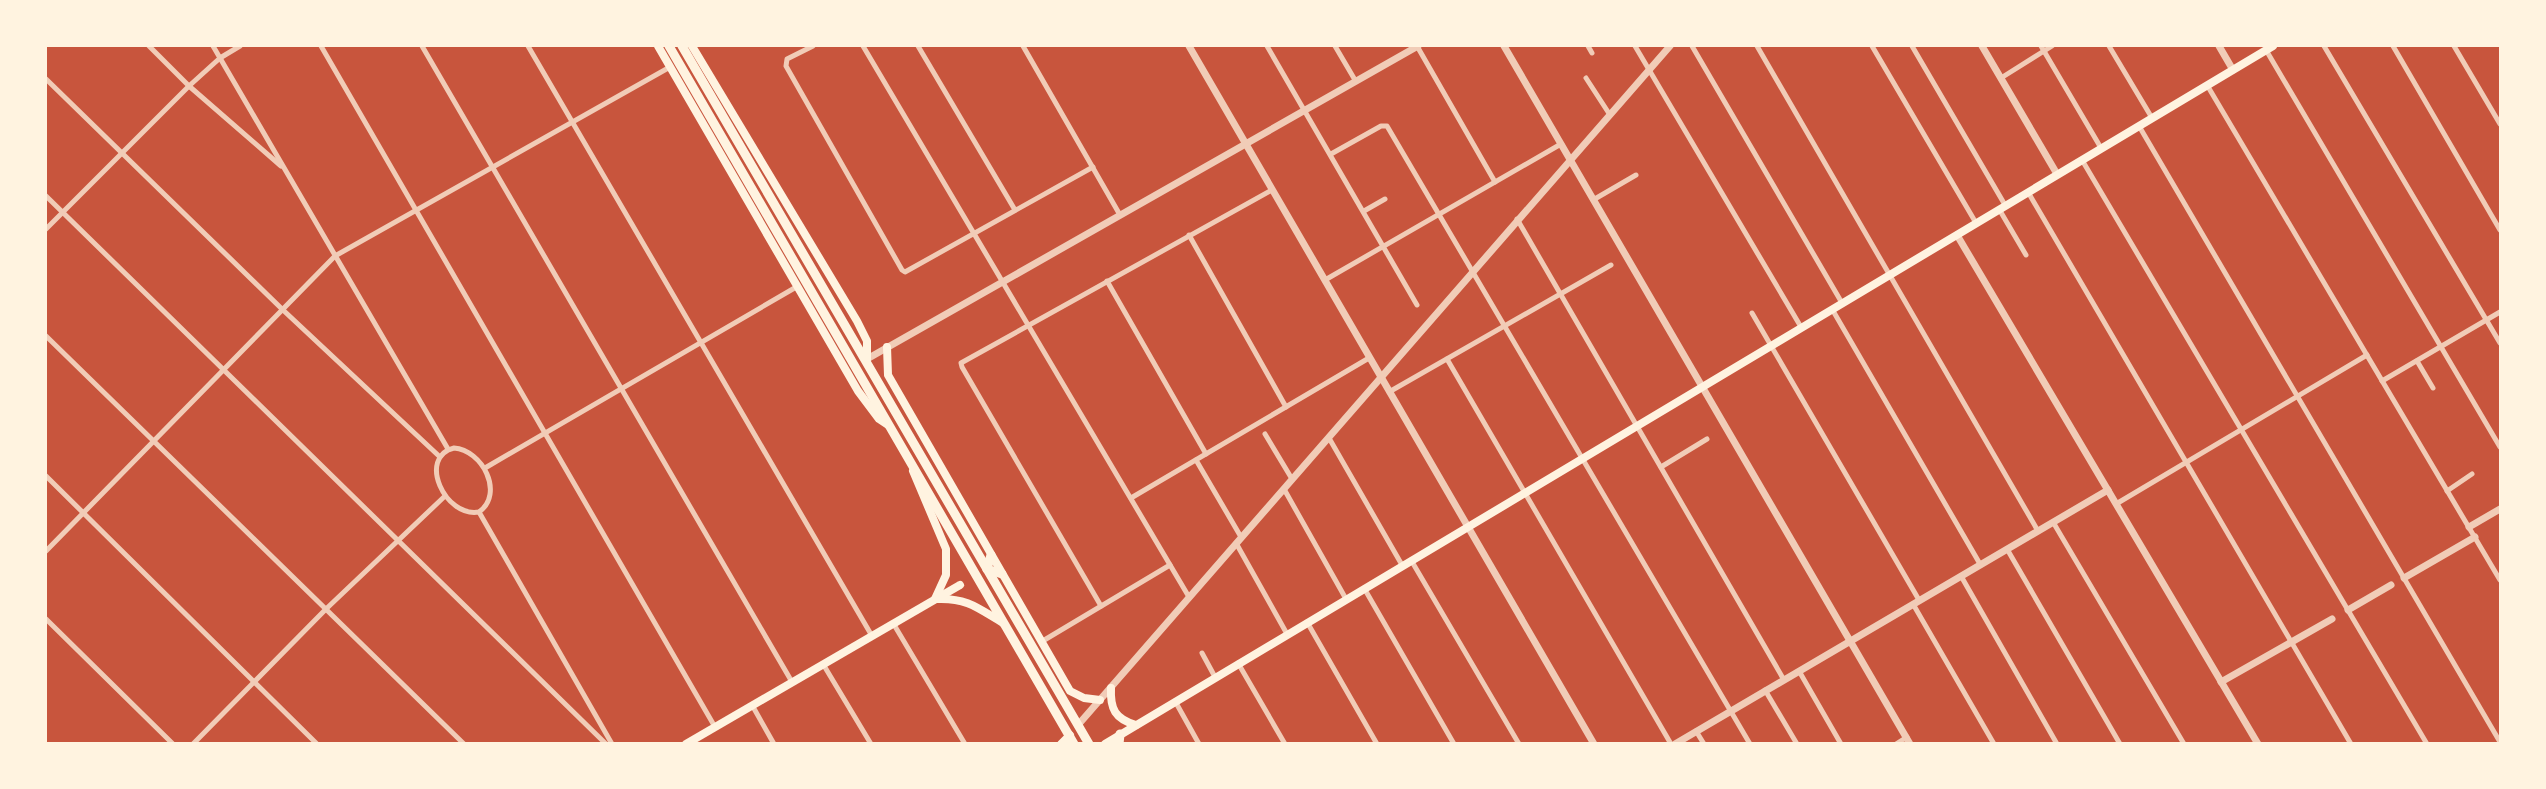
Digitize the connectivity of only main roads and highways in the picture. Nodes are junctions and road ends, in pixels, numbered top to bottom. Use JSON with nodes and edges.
{"nodes":[{"id":1,"x":658,"y":46,"type":"edge"},
{"id":2,"x":670,"y":46,"type":"edge"},
{"id":3,"x":682,"y":46,"type":"edge"},
{"id":4,"x":696,"y":48,"type":"edge"},
{"id":5,"x":2270,"y":48,"type":"edge"},
{"id":6,"x":692,"y":63,"type":"junction"},
{"id":7,"x":750,"y":203,"type":"junction"},
{"id":8,"x":777,"y":231,"type":"junction"},
{"id":9,"x":887,"y":347,"type":"road end"},
{"id":10,"x":867,"y":359,"type":"junction"},
{"id":11,"x":855,"y":366,"type":"junction"},
{"id":12,"x":890,"y":426,"type":"junction"},
{"id":13,"x":909,"y":460,"type":"junction"},
{"id":14,"x":991,"y":555,"type":"junction"},
{"id":15,"x":987,"y":569,"type":"junction"},
{"id":16,"x":1002,"y":574,"type":"junction"},
{"id":17,"x":960,"y":585,"type":"dead end"},
{"id":18,"x":935,"y":599,"type":"junction"},
{"id":19,"x":1003,"y":623,"type":"junction"},
{"id":20,"x":1111,"y":688,"type":"road end"},
{"id":21,"x":1100,"y":700,"type":"road end"},
{"id":22,"x":1078,"y":725,"type":"junction"},
{"id":23,"x":1136,"y":725,"type":"junction"},
{"id":24,"x":1072,"y":739,"type":"edge"},
{"id":25,"x":1119,"y":739,"type":"edge"},
{"id":26,"x":689,"y":743,"type":"edge"},
{"id":27,"x":1060,"y":744,"type":"edge"},
{"id":28,"x":1089,"y":744,"type":"edge"},
{"id":29,"x":1105,"y":744,"type":"edge"}],
"edges":[{"from":1,"to":7,"type":"main road"},
{"from":2,"to":8,"type":"main road"},
{"from":3,"to":6,"type":"main road"},
{"from":4,"to":6,"type":"main road"},
{"from":4,"to":10,"type":"main road"},
{"from":5,"to":23,"type":"main road"},
{"from":6,"to":10,"type":"main road"},
{"from":7,"to":8,"type":"main road"},
{"from":7,"to":12,"type":"main road"},
{"from":8,"to":11,"type":"main road"},
{"from":9,"to":14,"type":"main road"},
{"from":10,"to":11,"type":"main road"},
{"from":10,"to":15,"type":"main road"},
{"from":11,"to":12,"type":"main road"},
{"from":12,"to":13,"type":"main road"},
{"from":13,"to":18,"type":"main road"},
{"from":13,"to":19,"type":"main road"},
{"from":14,"to":15,"type":"main road"},
{"from":14,"to":16,"type":"main road"},
{"from":15,"to":16,"type":"main road"},
{"from":15,"to":22,"type":"main road"},
{"from":16,"to":21,"type":"main road"},
{"from":17,"to":18,"type":"main road"},
{"from":18,"to":19,"type":"main road"},
{"from":18,"to":26,"type":"main road"},
{"from":19,"to":24,"type":"main road"},
{"from":20,"to":23,"type":"main road"},
{"from":22,"to":24,"type":"main road"},
{"from":22,"to":28,"type":"main road"},
{"from":23,"to":25,"type":"main road"},
{"from":24,"to":27,"type":"main road"},
{"from":25,"to":29,"type":"main road"}]}
